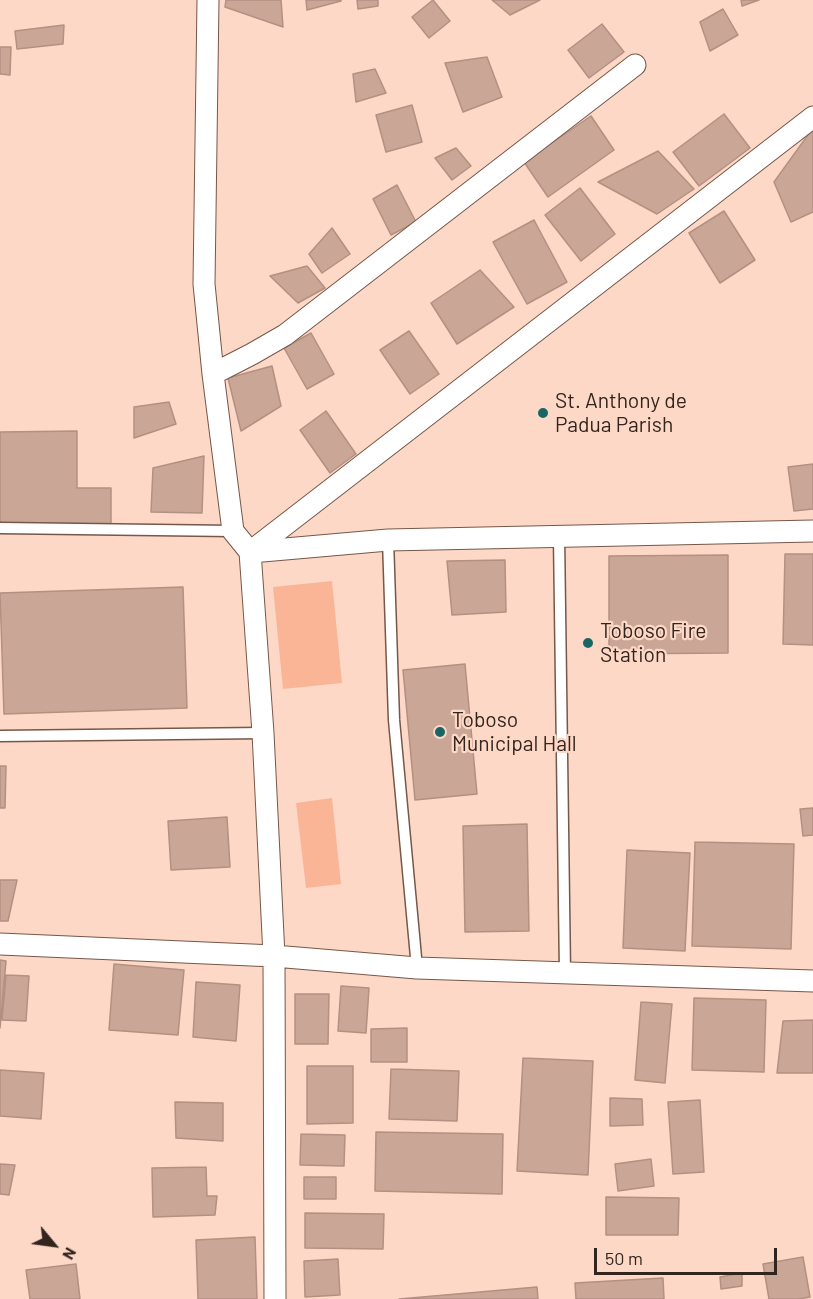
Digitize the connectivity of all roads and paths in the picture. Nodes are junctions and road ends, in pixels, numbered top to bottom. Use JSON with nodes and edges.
{"nodes":[{"id":1,"x":208,"y":0,"type":"edge"},
{"id":2,"x":635,"y":65,"type":"dead end"},
{"id":3,"x":813,"y":117,"type":"edge"},
{"id":4,"x":213,"y":374,"type":"junction"},
{"id":5,"x":0,"y":528,"type":"edge"},
{"id":6,"x":233,"y":531,"type":"junction"},
{"id":7,"x":813,"y":531,"type":"edge"},
{"id":8,"x":558,"y":536,"type":"junction"},
{"id":9,"x":388,"y":540,"type":"junction"},
{"id":10,"x":250,"y":552,"type":"junction"},
{"id":11,"x":263,"y":733,"type":"junction"},
{"id":12,"x":0,"y":736,"type":"edge"},
{"id":13,"x":0,"y":944,"type":"edge"},
{"id":14,"x":274,"y":956,"type":"junction"},
{"id":15,"x":417,"y":968,"type":"junction"},
{"id":16,"x":565,"y":973,"type":"junction"},
{"id":17,"x":813,"y":981,"type":"edge"},
{"id":18,"x":275,"y":1299,"type":"edge"}],
"edges":[{"from":1,"to":4,"type":"street"},
{"from":2,"to":4,"type":"street"},
{"from":3,"to":10,"type":"street"},
{"from":4,"to":6,"type":"street"},
{"from":5,"to":6,"type":"lane"},
{"from":6,"to":10,"type":"street"},
{"from":7,"to":8,"type":"street"},
{"from":8,"to":9,"type":"street"},
{"from":8,"to":16,"type":"lane"},
{"from":9,"to":10,"type":"street"},
{"from":9,"to":15,"type":"lane"},
{"from":10,"to":11,"type":"street"},
{"from":11,"to":12,"type":"lane"},
{"from":11,"to":14,"type":"street"},
{"from":13,"to":14,"type":"street"},
{"from":14,"to":15,"type":"street"},
{"from":14,"to":18,"type":"street"},
{"from":15,"to":16,"type":"street"},
{"from":16,"to":17,"type":"street"}]}
